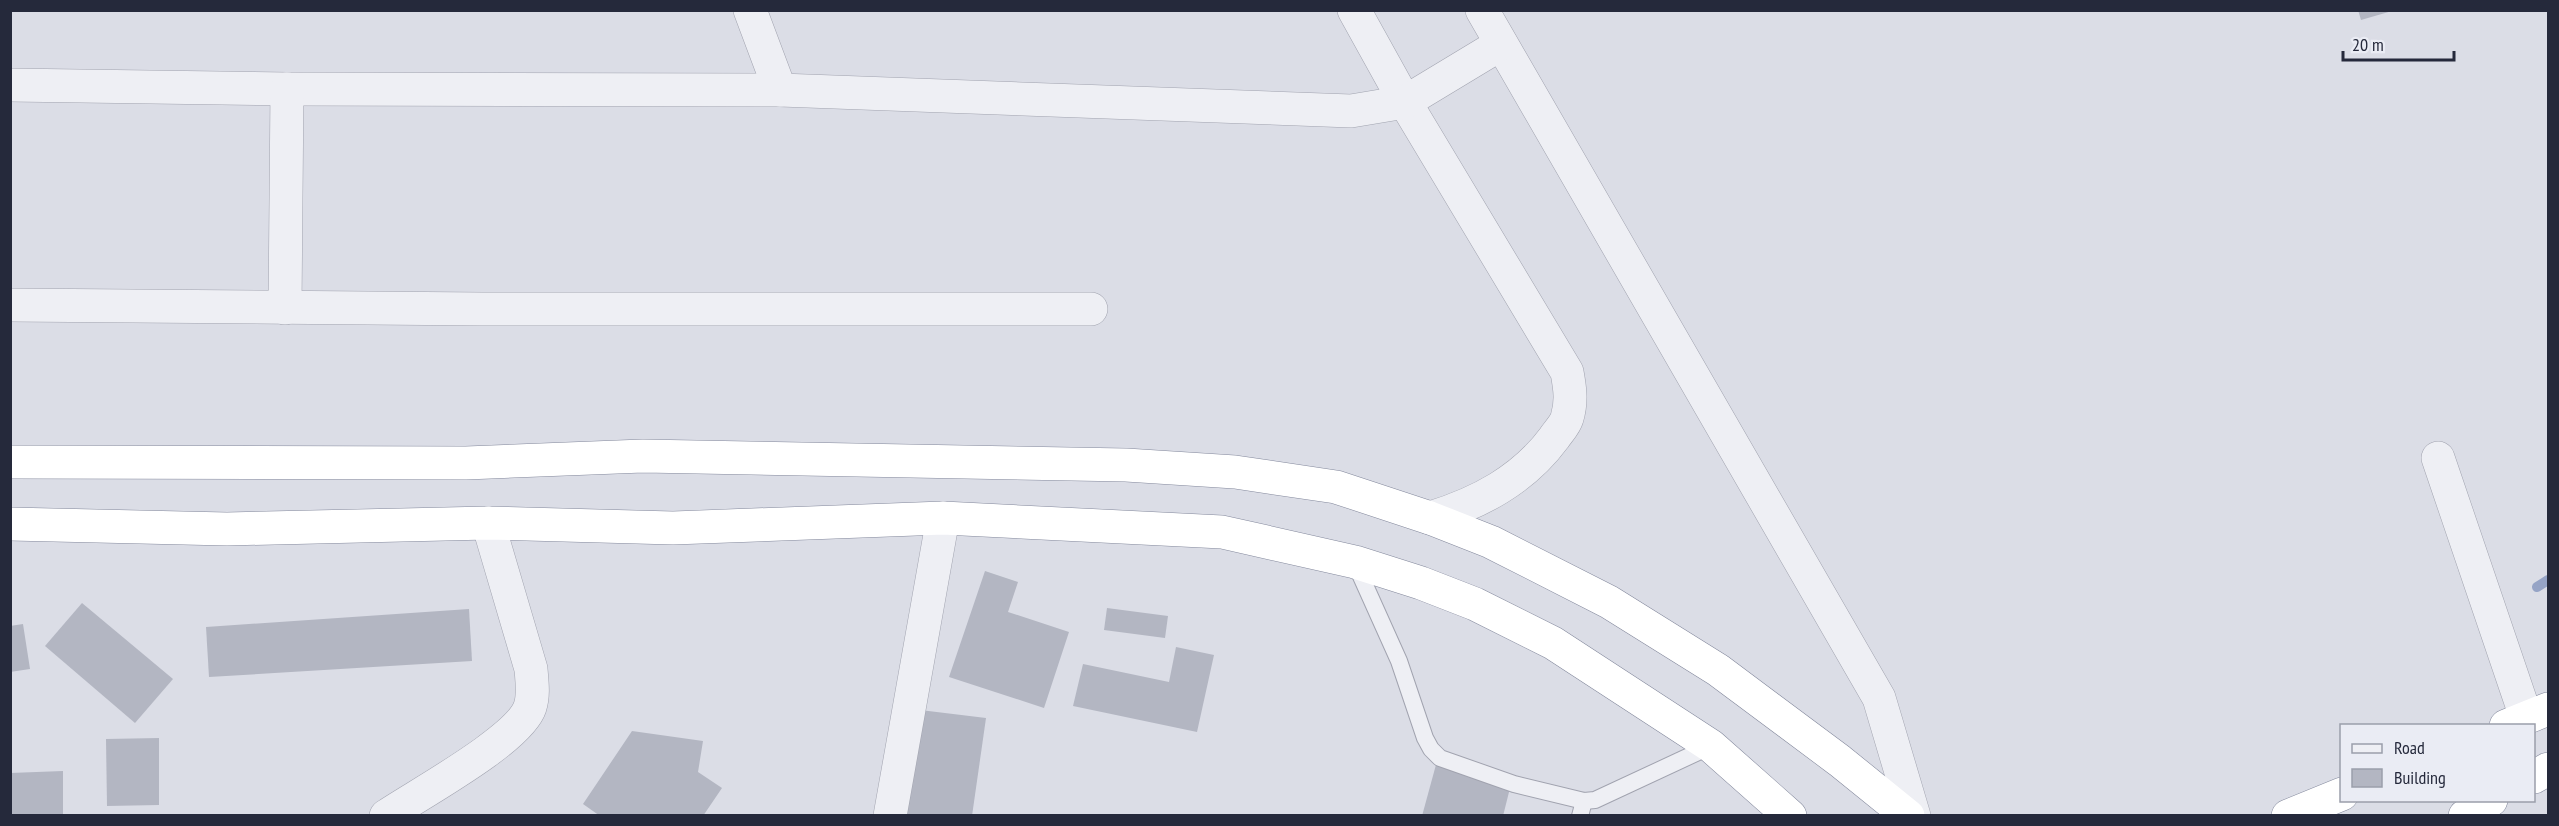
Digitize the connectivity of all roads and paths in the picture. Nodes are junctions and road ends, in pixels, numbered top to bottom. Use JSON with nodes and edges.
{"nodes":[{"id":1,"x":750,"y":10,"type":"edge"},
{"id":2,"x":1354,"y":10,"type":"edge"},
{"id":3,"x":1482,"y":10,"type":"edge"},
{"id":4,"x":1501,"y":44,"type":"junction"},
{"id":5,"x":10,"y":85,"type":"edge"},
{"id":6,"x":287,"y":89,"type":"junction"},
{"id":7,"x":780,"y":90,"type":"junction"},
{"id":8,"x":1405,"y":102,"type":"junction"},
{"id":9,"x":10,"y":306,"type":"edge"},
{"id":10,"x":285,"y":308,"type":"junction"},
{"id":11,"x":1091,"y":309,"type":"dead end"},
{"id":12,"x":2438,"y":458,"type":"dead end"},
{"id":13,"x":10,"y":462,"type":"edge"},
{"id":14,"x":943,"y":518,"type":"junction"},
{"id":15,"x":1430,"y":518,"type":"junction"},
{"id":16,"x":488,"y":523,"type":"junction"},
{"id":17,"x":10,"y":524,"type":"edge"},
{"id":18,"x":1355,"y":562,"type":"junction"},
{"id":19,"x":2527,"y":717,"type":"edge"},
{"id":20,"x":1711,"y":746,"type":"junction"},
{"id":21,"x":2340,"y":795,"type":"edge"},
{"id":22,"x":2490,"y":802,"type":"edge"},
{"id":23,"x":1582,"y":808,"type":"edge"},
{"id":24,"x":386,"y":816,"type":"edge"},
{"id":25,"x":891,"y":816,"type":"edge"},
{"id":26,"x":1790,"y":816,"type":"edge"},
{"id":27,"x":1908,"y":816,"type":"edge"},
{"id":28,"x":1914,"y":816,"type":"edge"},
{"id":29,"x":2288,"y":816,"type":"edge"},
{"id":30,"x":2465,"y":816,"type":"edge"}],
"edges":[{"from":1,"to":7,"type":"street"},
{"from":2,"to":8,"type":"street"},
{"from":3,"to":4,"type":"street"},
{"from":4,"to":8,"type":"street"},
{"from":4,"to":28,"type":"street"},
{"from":5,"to":6,"type":"street"},
{"from":6,"to":7,"type":"street"},
{"from":6,"to":10,"type":"street"},
{"from":7,"to":8,"type":"street"},
{"from":8,"to":15,"type":"street"},
{"from":9,"to":10,"type":"street"},
{"from":10,"to":11,"type":"street"},
{"from":12,"to":19,"type":"street"},
{"from":13,"to":15,"type":"highway"},
{"from":14,"to":16,"type":"highway"},
{"from":14,"to":18,"type":"highway"},
{"from":14,"to":25,"type":"street"},
{"from":15,"to":27,"type":"highway"},
{"from":16,"to":17,"type":"highway"},
{"from":16,"to":24,"type":"street"},
{"from":18,"to":20,"type":"highway"},
{"from":18,"to":23,"type":"lane"},
{"from":20,"to":23,"type":"lane"},
{"from":20,"to":26,"type":"highway"},
{"from":21,"to":29,"type":"highway"},
{"from":22,"to":30,"type":"highway"}]}
